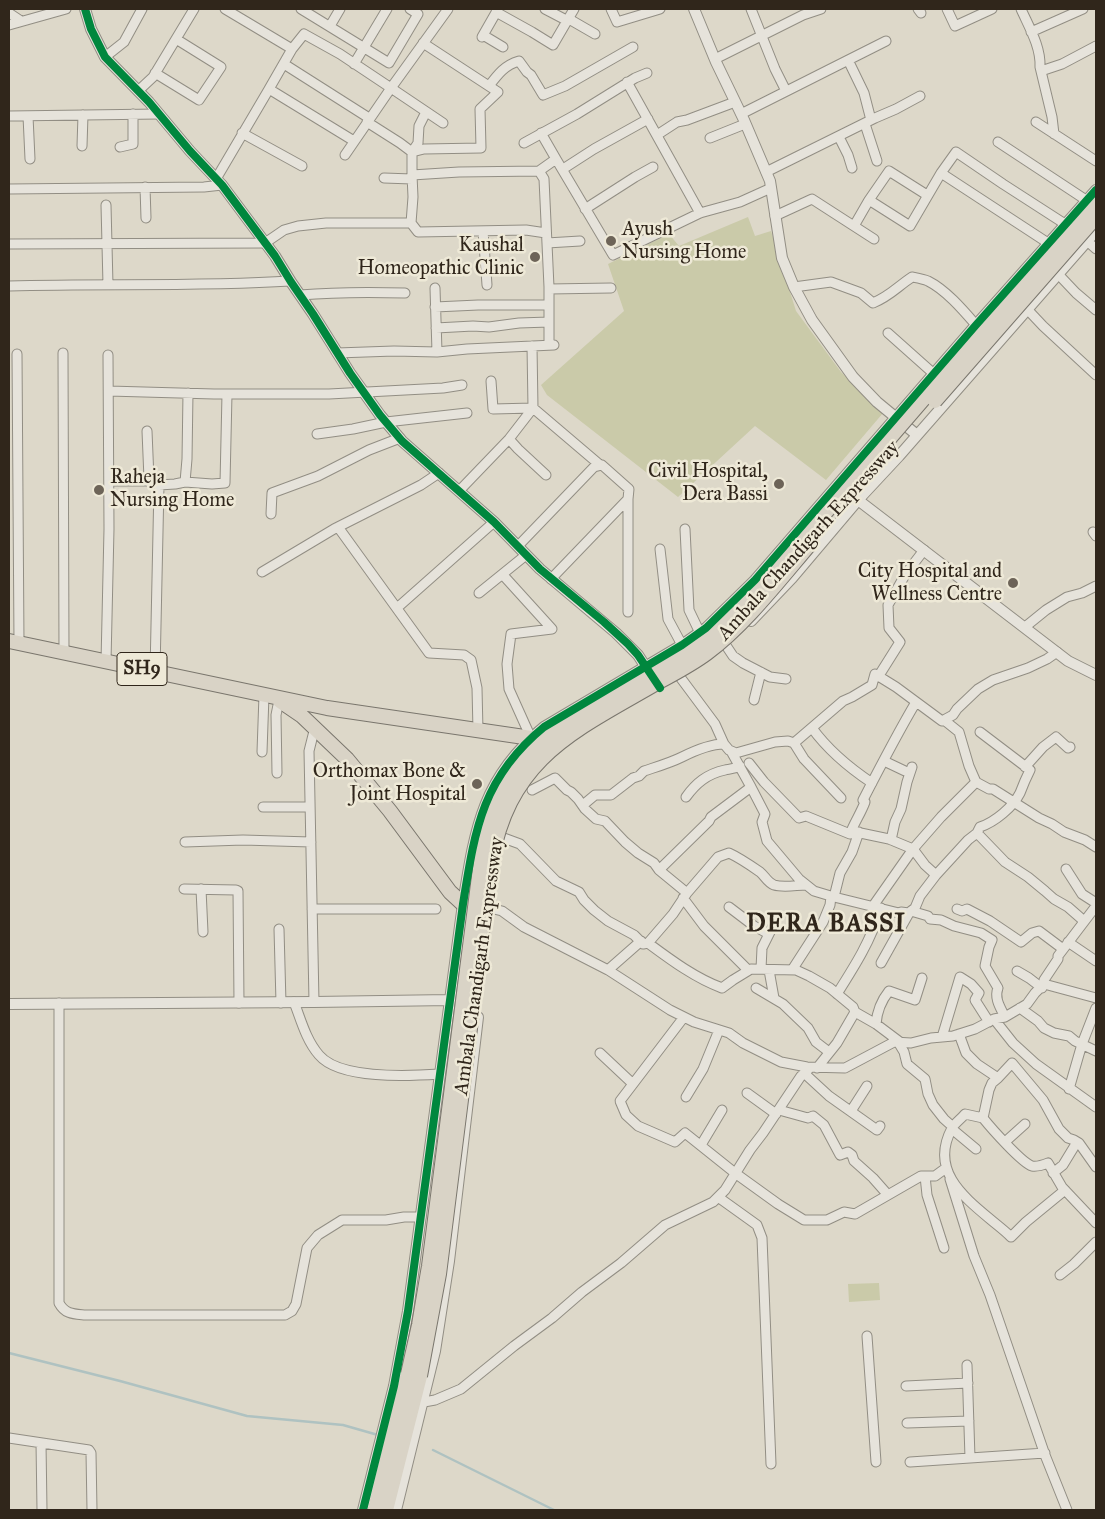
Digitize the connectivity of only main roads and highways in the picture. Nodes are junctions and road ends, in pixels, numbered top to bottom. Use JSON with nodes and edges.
{"nodes":[{"id":1,"x":1091,"y":200,"type":"edge"},
{"id":2,"x":1096,"y":217,"type":"edge"},
{"id":3,"x":14,"y":642,"type":"edge"},
{"id":4,"x":272,"y":698,"type":"junction"},
{"id":5,"x":551,"y":756,"type":"road end"},
{"id":6,"x":490,"y":908,"type":"road end"},
{"id":7,"x":414,"y":1375,"type":"junction"},
{"id":8,"x":409,"y":1394,"type":"junction"},
{"id":9,"x":375,"y":1510,"type":"edge"},
{"id":10,"x":386,"y":1510,"type":"edge"}],
"edges":[{"from":1,"to":7,"type":"main road","name":"Ambala Chandigarh Expressway","bridge":true},
{"from":2,"to":7,"type":"main road","name":"Ambala Chandigarh Expressway","bridge":true},
{"from":3,"to":4,"type":"main road","number":"SH9"},
{"from":4,"to":5,"type":"main road","number":"SH9"},
{"from":4,"to":6,"type":"main road","number":"SH9"},
{"from":7,"to":8,"type":"main road","name":"Ambala Chandigarh Expressway"},
{"from":8,"to":9,"type":"main road","name":"Ambala Chandigarh Expressway"},
{"from":8,"to":10,"type":"main road","name":"Ambala Chandigarh Expressway"}]}
